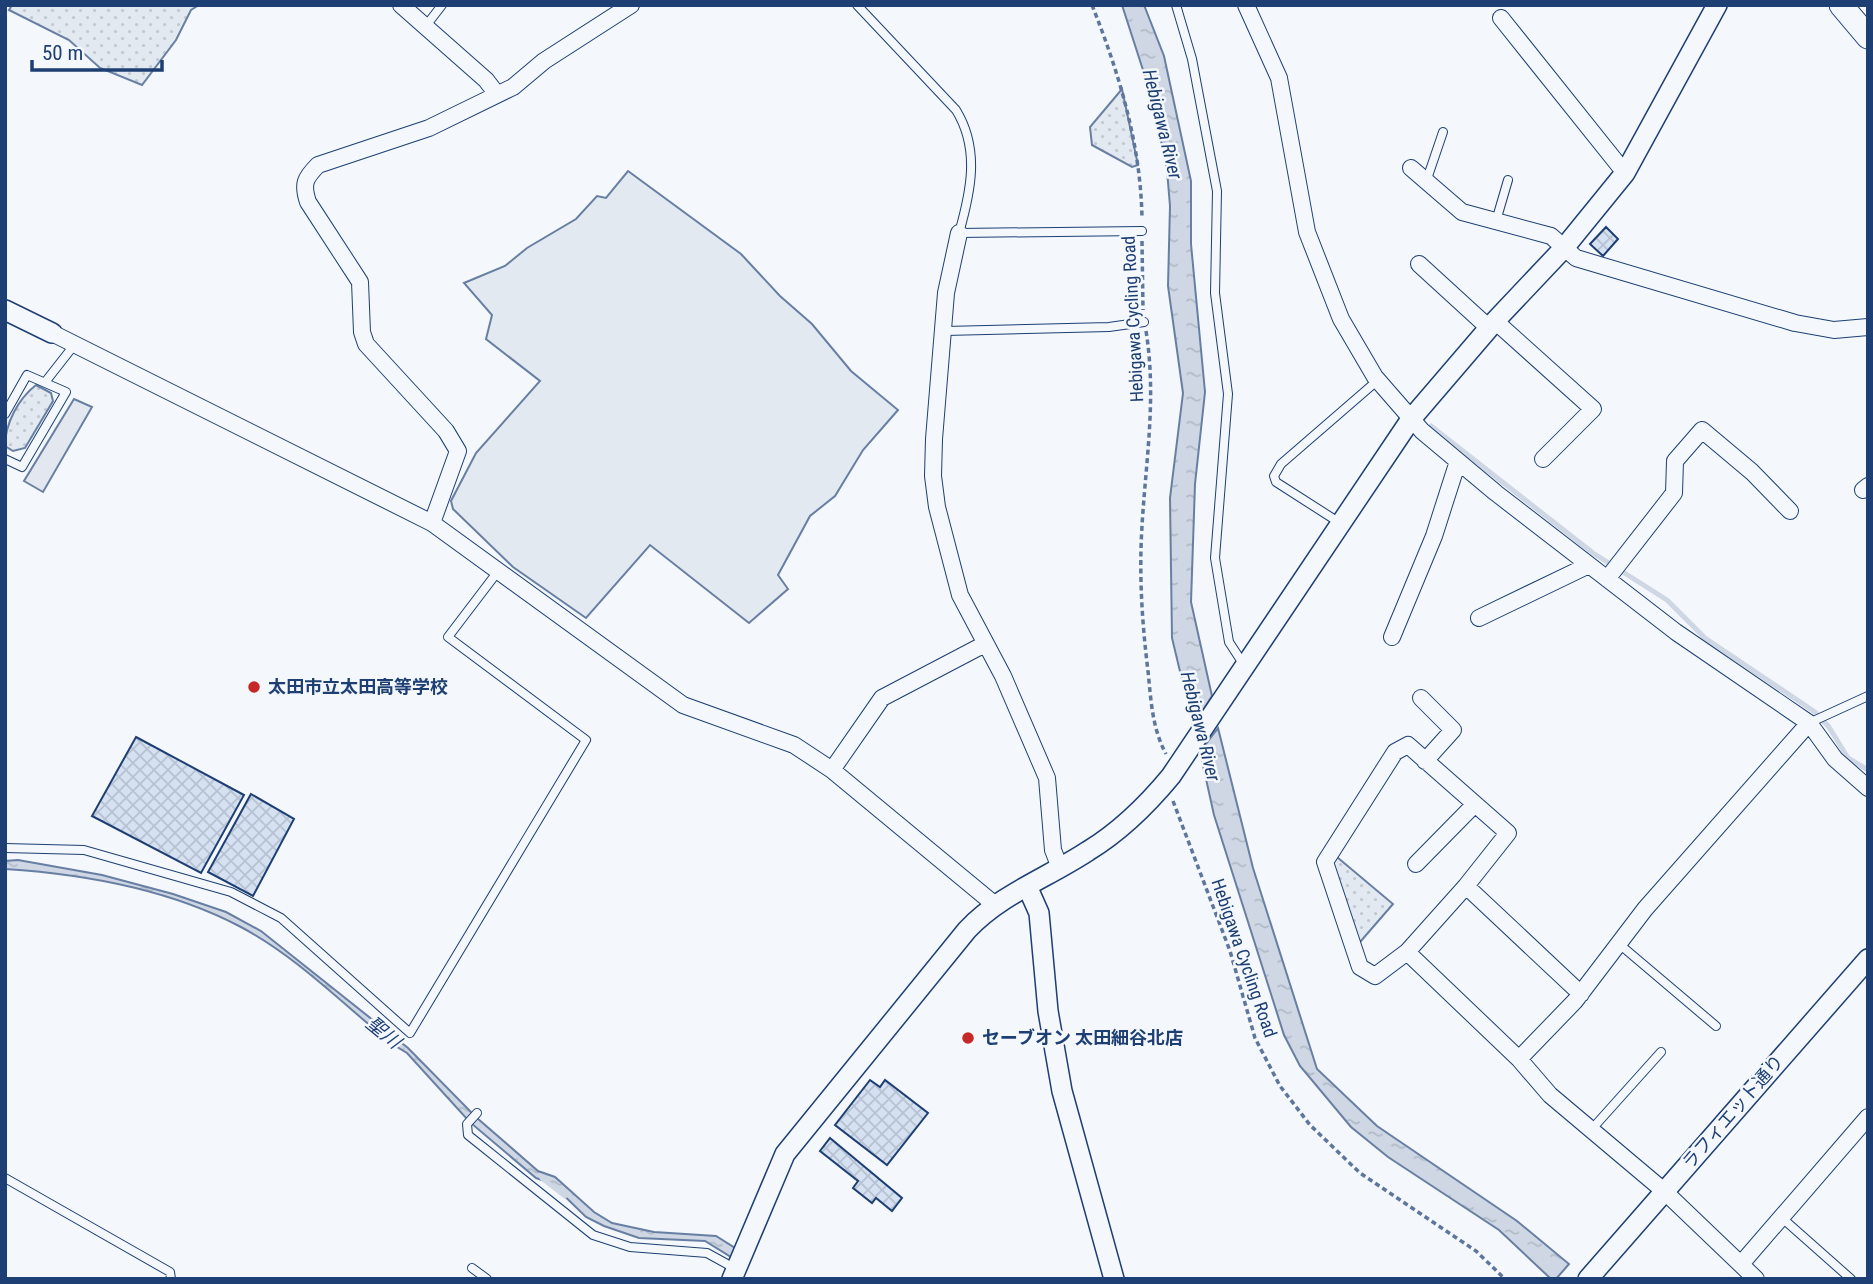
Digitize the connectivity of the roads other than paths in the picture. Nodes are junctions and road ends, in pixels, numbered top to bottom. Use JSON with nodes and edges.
{"nodes":[{"id":1,"x":401,"y":5,"type":"edge"},
{"id":2,"x":442,"y":5,"type":"edge"},
{"id":3,"x":631,"y":5,"type":"edge"},
{"id":4,"x":857,"y":5,"type":"edge"},
{"id":5,"x":1176,"y":5,"type":"edge"},
{"id":6,"x":1246,"y":5,"type":"edge"},
{"id":7,"x":1717,"y":5,"type":"edge"},
{"id":8,"x":1841,"y":5,"type":"edge"},
{"id":9,"x":1501,"y":18,"type":"dead end"},
{"id":10,"x":425,"y":27,"type":"junction"},
{"id":11,"x":1868,"y":37,"type":"edge"},
{"id":12,"x":496,"y":93,"type":"junction"},
{"id":13,"x":1443,"y":132,"type":"dead end"},
{"id":14,"x":1411,"y":168,"type":"dead end"},
{"id":15,"x":1625,"y":173,"type":"junction"},
{"id":16,"x":1508,"y":180,"type":"dead end"},
{"id":17,"x":1425,"y":183,"type":"junction"},
{"id":18,"x":1496,"y":222,"type":"junction"},
{"id":19,"x":1142,"y":231,"type":"road end"},
{"id":20,"x":959,"y":233,"type":"junction"},
{"id":21,"x":1564,"y":248,"type":"junction"},
{"id":22,"x":1419,"y":264,"type":"dead end"},
{"id":23,"x":5,"y":310,"type":"edge"},
{"id":24,"x":1144,"y":322,"type":"road end"},
{"id":25,"x":1492,"y":324,"type":"junction"},
{"id":26,"x":1868,"y":327,"type":"edge"},
{"id":27,"x":945,"y":331,"type":"junction"},
{"id":28,"x":52,"y":333,"type":"joint"},
{"id":29,"x":75,"y":344,"type":"junction"},
{"id":30,"x":1378,"y":380,"type":"junction"},
{"id":31,"x":46,"y":381,"type":"junction"},
{"id":32,"x":5,"y":414,"type":"edge"},
{"id":33,"x":1411,"y":419,"type":"junction"},
{"id":34,"x":5,"y":459,"type":"edge"},
{"id":35,"x":1544,"y":459,"type":"dead end"},
{"id":36,"x":1458,"y":461,"type":"junction"},
{"id":37,"x":1790,"y":511,"type":"dead end"},
{"id":38,"x":432,"y":523,"type":"junction"},
{"id":39,"x":1340,"y":523,"type":"junction"},
{"id":40,"x":1589,"y":565,"type":"junction"},
{"id":41,"x":499,"y":570,"type":"junction"},
{"id":42,"x":1607,"y":579,"type":"junction"},
{"id":43,"x":1479,"y":618,"type":"dead end"},
{"id":44,"x":1392,"y":637,"type":"dead end"},
{"id":45,"x":985,"y":644,"type":"junction"},
{"id":46,"x":1246,"y":667,"type":"junction"},
{"id":47,"x":1868,"y":696,"type":"edge"},
{"id":48,"x":1421,"y":698,"type":"dead end"},
{"id":49,"x":1809,"y":723,"type":"junction"},
{"id":50,"x":1425,"y":761,"type":"junction"},
{"id":51,"x":832,"y":770,"type":"junction"},
{"id":52,"x":1868,"y":788,"type":"edge"},
{"id":53,"x":1475,"y":804,"type":"junction"},
{"id":54,"x":5,"y":848,"type":"edge"},
{"id":55,"x":1416,"y":864,"type":"dead end"},
{"id":56,"x":1060,"y":868,"type":"junction"},
{"id":57,"x":1027,"y":886,"type":"junction"},
{"id":58,"x":1466,"y":886,"type":"junction"},
{"id":59,"x":994,"y":904,"type":"junction"},
{"id":60,"x":1618,"y":943,"type":"junction"},
{"id":61,"x":1407,"y":952,"type":"junction"},
{"id":62,"x":1868,"y":959,"type":"edge"},
{"id":63,"x":1581,"y":994,"type":"junction"},
{"id":64,"x":1716,"y":1026,"type":"dead end"},
{"id":65,"x":1661,"y":1052,"type":"dead end"},
{"id":66,"x":1519,"y":1059,"type":"junction"},
{"id":67,"x":477,"y":1114,"type":"dead end"},
{"id":68,"x":1868,"y":1117,"type":"edge"},
{"id":69,"x":1591,"y":1130,"type":"junction"},
{"id":70,"x":5,"y":1178,"type":"edge"},
{"id":71,"x":1664,"y":1191,"type":"junction"},
{"id":72,"x":1781,"y":1217,"type":"junction"},
{"id":73,"x":1741,"y":1264,"type":"junction"},
{"id":74,"x":472,"y":1268,"type":"dead end"},
{"id":75,"x":1594,"y":1272,"type":"edge"},
{"id":76,"x":734,"y":1274,"type":"edge"},
{"id":77,"x":171,"y":1279,"type":"edge"},
{"id":78,"x":487,"y":1279,"type":"edge"},
{"id":79,"x":1114,"y":1279,"type":"edge"},
{"id":80,"x":1756,"y":1279,"type":"edge"},
{"id":81,"x":1852,"y":1279,"type":"edge"}],
"edges":[{"from":1,"to":10,"type":"street"},
{"from":2,"to":10,"type":"lane"},
{"from":3,"to":12,"type":"street"},
{"from":4,"to":20,"type":"lane"},
{"from":5,"to":46,"type":"lane"},
{"from":6,"to":30,"type":"street"},
{"from":7,"to":15,"type":"street"},
{"from":8,"to":11,"type":"main road"},
{"from":9,"to":15,"type":"street"},
{"from":10,"to":12,"type":"street"},
{"from":12,"to":38,"type":"street"},
{"from":13,"to":17,"type":"lane"},
{"from":14,"to":17,"type":"street"},
{"from":15,"to":21,"type":"street"},
{"from":16,"to":18,"type":"lane"},
{"from":17,"to":18,"type":"street"},
{"from":18,"to":21,"type":"street"},
{"from":19,"to":20,"type":"lane"},
{"from":20,"to":27,"type":"street"},
{"from":21,"to":25,"type":"street"},
{"from":21,"to":26,"type":"street"},
{"from":22,"to":25,"type":"street"},
{"from":23,"to":28,"type":"street"},
{"from":24,"to":27,"type":"lane"},
{"from":25,"to":33,"type":"street"},
{"from":25,"to":35,"type":"street"},
{"from":27,"to":45,"type":"street"},
{"from":28,"to":29,"type":"street"},
{"from":29,"to":31,"type":"lane"},
{"from":29,"to":38,"type":"street"},
{"from":30,"to":33,"type":"street"},
{"from":30,"to":39,"type":"lane"},
{"from":31,"to":32,"type":"lane"},
{"from":31,"to":34,"type":"lane"},
{"from":33,"to":36,"type":"street"},
{"from":33,"to":39,"type":"street"},
{"from":36,"to":40,"type":"street"},
{"from":36,"to":44,"type":"street"},
{"from":37,"to":42,"type":"street"},
{"from":38,"to":41,"type":"street"},
{"from":39,"to":46,"type":"street"},
{"from":40,"to":42,"type":"street"},
{"from":40,"to":43,"type":"street"},
{"from":41,"to":51,"type":"street"},
{"from":41,"to":54,"type":"lane"},
{"from":42,"to":49,"type":"street"},
{"from":45,"to":51,"type":"street"},
{"from":45,"to":56,"type":"street"},
{"from":46,"to":56,"type":"street"},
{"from":47,"to":49,"type":"lane"},
{"from":48,"to":50,"type":"street"},
{"from":49,"to":52,"type":"street"},
{"from":49,"to":60,"type":"street"},
{"from":50,"to":53,"type":"street"},
{"from":50,"to":61,"type":"street"},
{"from":51,"to":59,"type":"street"},
{"from":53,"to":55,"type":"street"},
{"from":53,"to":58,"type":"street"},
{"from":56,"to":57,"type":"street"},
{"from":57,"to":59,"type":"street"},
{"from":57,"to":79,"type":"street"},
{"from":58,"to":61,"type":"street"},
{"from":58,"to":63,"type":"street"},
{"from":59,"to":76,"type":"street"},
{"from":60,"to":63,"type":"street"},
{"from":60,"to":64,"type":"lane"},
{"from":61,"to":66,"type":"street"},
{"from":62,"to":71,"type":"street","name":"ラフィエット通り"},
{"from":63,"to":66,"type":"street"},
{"from":65,"to":69,"type":"lane"},
{"from":66,"to":69,"type":"street"},
{"from":67,"to":76,"type":"lane"},
{"from":68,"to":72,"type":"street"},
{"from":69,"to":71,"type":"street"},
{"from":70,"to":77,"type":"lane"},
{"from":71,"to":73,"type":"street"},
{"from":71,"to":75,"type":"street","name":"ラフィエット通り"},
{"from":72,"to":73,"type":"street"},
{"from":72,"to":81,"type":"lane"},
{"from":73,"to":80,"type":"street"},
{"from":74,"to":78,"type":"lane"}]}
